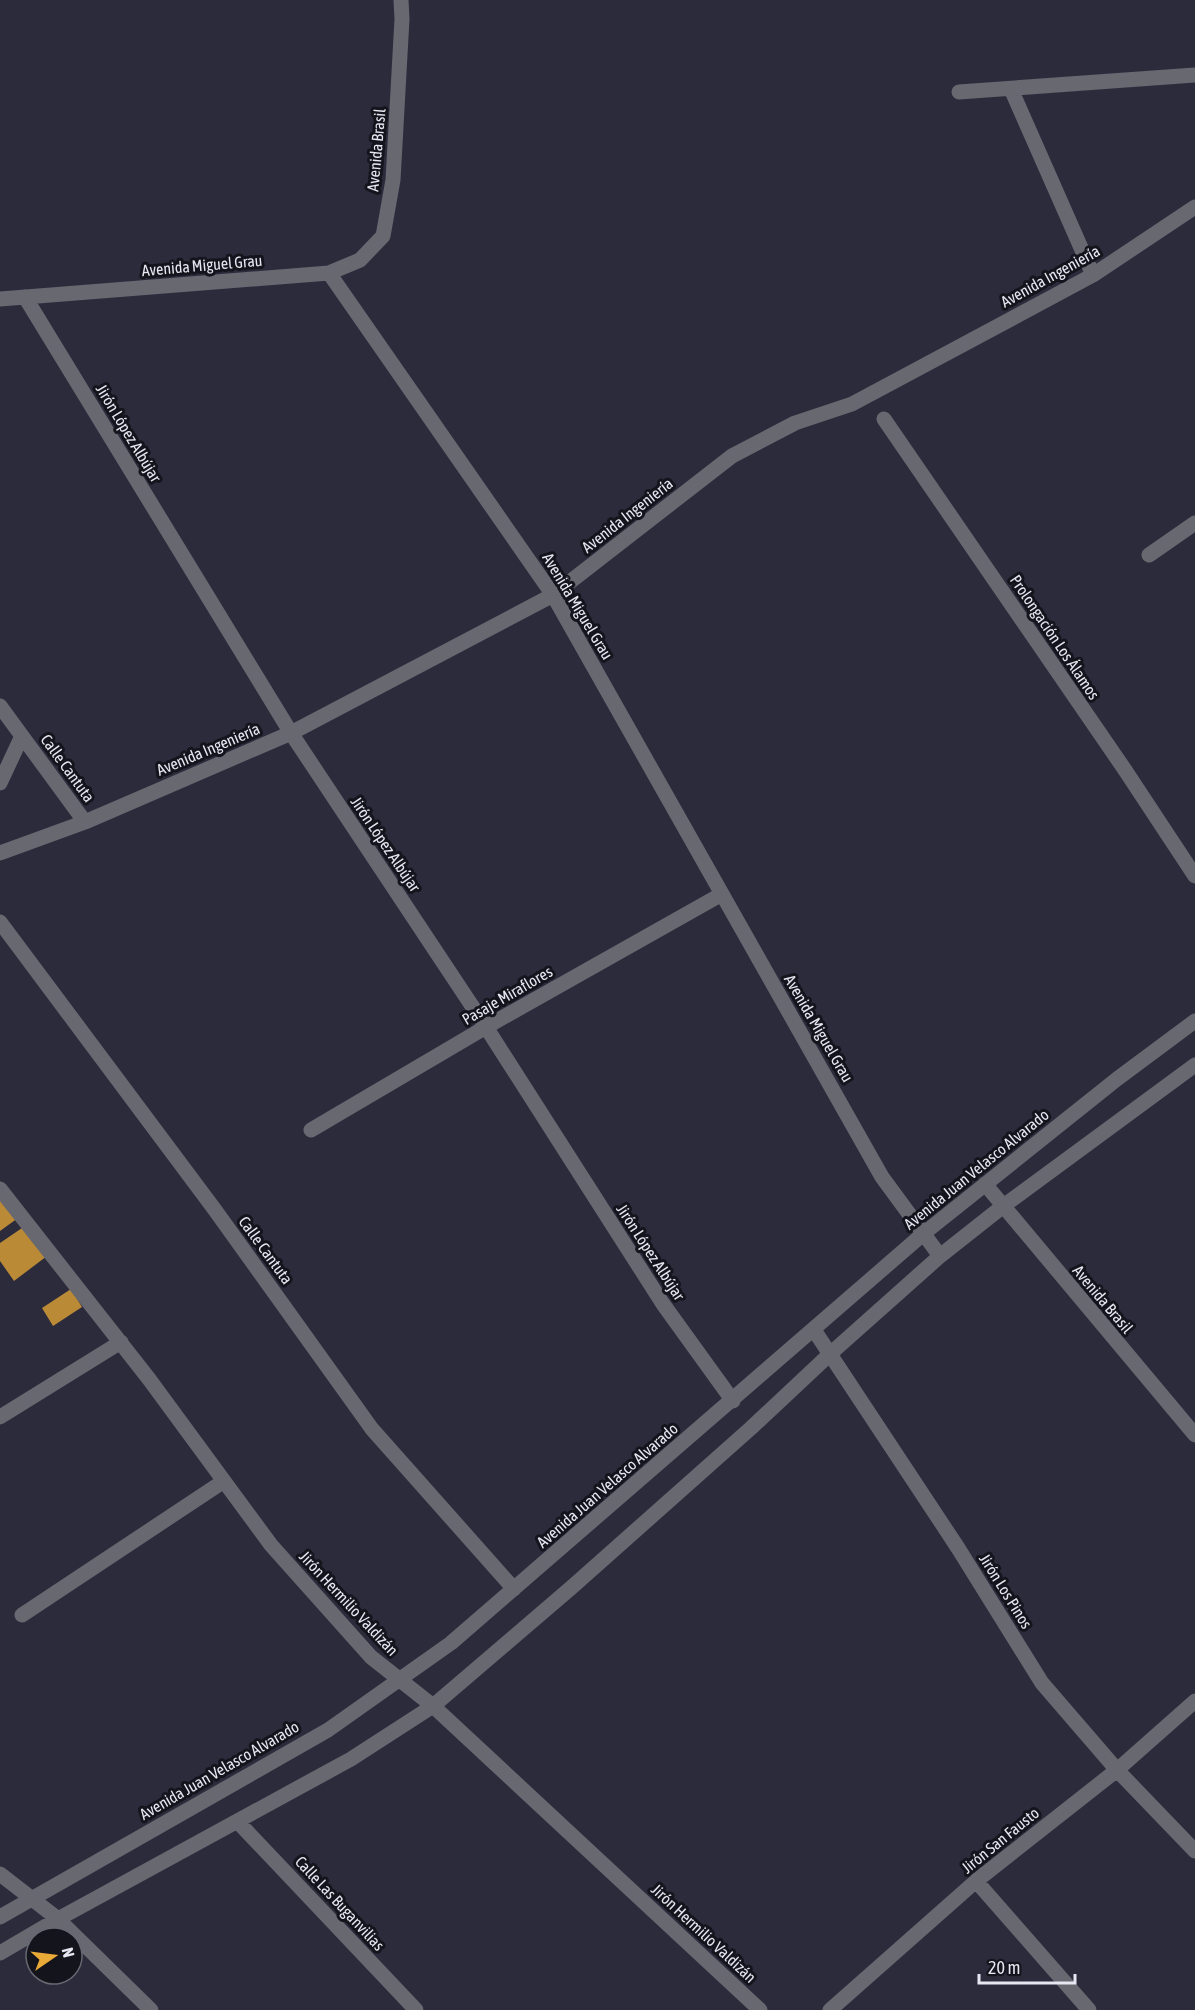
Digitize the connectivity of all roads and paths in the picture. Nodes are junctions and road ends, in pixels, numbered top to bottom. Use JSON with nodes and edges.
{"nodes":[{"id":1,"x":401,"y":0,"type":"edge"},
{"id":2,"x":1195,"y":75,"type":"edge"},
{"id":3,"x":1011,"y":89,"type":"junction"},
{"id":4,"x":959,"y":92,"type":"dead end"},
{"id":5,"x":1195,"y":207,"type":"edge"},
{"id":6,"x":329,"y":273,"type":"junction"},
{"id":7,"x":1093,"y":275,"type":"junction"},
{"id":8,"x":25,"y":297,"type":"junction"},
{"id":9,"x":0,"y":299,"type":"edge"},
{"id":10,"x":884,"y":419,"type":"dead end"},
{"id":11,"x":1195,"y":523,"type":"edge"},
{"id":12,"x":1149,"y":555,"type":"dead end"},
{"id":13,"x":553,"y":595,"type":"junction"},
{"id":14,"x":0,"y":706,"type":"edge"},
{"id":15,"x":291,"y":733,"type":"junction"},
{"id":16,"x":22,"y":736,"type":"junction"},
{"id":17,"x":0,"y":783,"type":"edge"},
{"id":18,"x":85,"y":822,"type":"junction"},
{"id":19,"x":0,"y":853,"type":"edge"},
{"id":20,"x":1195,"y":876,"type":"edge"},
{"id":21,"x":722,"y":894,"type":"junction"},
{"id":22,"x":0,"y":922,"type":"edge"},
{"id":23,"x":1195,"y":1021,"type":"edge"},
{"id":24,"x":486,"y":1027,"type":"junction"},
{"id":25,"x":1195,"y":1065,"type":"edge"},
{"id":26,"x":311,"y":1130,"type":"dead end"},
{"id":27,"x":985,"y":1184,"type":"junction"},
{"id":28,"x":0,"y":1189,"type":"edge"},
{"id":29,"x":1002,"y":1207,"type":"junction"},
{"id":30,"x":923,"y":1234,"type":"junction"},
{"id":31,"x":940,"y":1256,"type":"junction"},
{"id":32,"x":814,"y":1330,"type":"junction"},
{"id":33,"x":121,"y":1342,"type":"junction"},
{"id":34,"x":830,"y":1354,"type":"junction"},
{"id":35,"x":733,"y":1401,"type":"junction"},
{"id":36,"x":0,"y":1417,"type":"edge"},
{"id":37,"x":1195,"y":1435,"type":"edge"},
{"id":38,"x":224,"y":1481,"type":"junction"},
{"id":39,"x":514,"y":1589,"type":"junction"},
{"id":40,"x":22,"y":1616,"type":"dead end"},
{"id":41,"x":399,"y":1679,"type":"junction"},
{"id":42,"x":1195,"y":1701,"type":"edge"},
{"id":43,"x":433,"y":1706,"type":"junction"},
{"id":44,"x":1117,"y":1770,"type":"junction"},
{"id":45,"x":238,"y":1822,"type":"junction"},
{"id":46,"x":1195,"y":1851,"type":"edge"},
{"id":47,"x":0,"y":1874,"type":"edge"},
{"id":48,"x":976,"y":1881,"type":"junction"},
{"id":49,"x":31,"y":1899,"type":"junction"},
{"id":50,"x":0,"y":1917,"type":"edge"},
{"id":51,"x":58,"y":1919,"type":"junction"},
{"id":52,"x":0,"y":1953,"type":"edge"},
{"id":53,"x":150,"y":2010,"type":"edge"},
{"id":54,"x":416,"y":2010,"type":"edge"},
{"id":55,"x":760,"y":2010,"type":"edge"},
{"id":56,"x":830,"y":2010,"type":"edge"},
{"id":57,"x":1089,"y":2010,"type":"edge"}],
"edges":[{"from":1,"to":6,"type":"street","name":"Avenida Brasil"},
{"from":2,"to":3,"type":"street"},
{"from":3,"to":4,"type":"street"},
{"from":3,"to":7,"type":"street"},
{"from":5,"to":7,"type":"street","name":"Avenida Ingeniería"},
{"from":6,"to":8,"type":"street","name":"Avenida Miguel Grau"},
{"from":6,"to":13,"type":"street","name":"Avenida Miguel Grau"},
{"from":7,"to":13,"type":"street","name":"Avenida Ingeniería"},
{"from":8,"to":9,"type":"street","name":"Avenida Miguel Grau"},
{"from":8,"to":15,"type":"street","name":"Jirón López Albújar"},
{"from":10,"to":20,"type":"street","name":"Prolongación Los Álamos"},
{"from":11,"to":12,"type":"street"},
{"from":13,"to":15,"type":"street","name":"Avenida Ingeniería"},
{"from":13,"to":21,"type":"street","name":"Avenida Miguel Grau"},
{"from":14,"to":16,"type":"street","name":"Calle Cantuta"},
{"from":15,"to":18,"type":"street","name":"Avenida Ingeniería"},
{"from":15,"to":24,"type":"street","name":"Jirón López Albújar"},
{"from":16,"to":17,"type":"street","name":"Calle Cantuta"},
{"from":16,"to":18,"type":"street","name":"Calle Cantuta"},
{"from":18,"to":19,"type":"street","name":"Avenida Ingeniería"},
{"from":21,"to":24,"type":"street","name":"Pasaje Miraflores"},
{"from":21,"to":30,"type":"street","name":"Avenida Miguel Grau"},
{"from":22,"to":39,"type":"street","name":"Calle Cantuta"},
{"from":23,"to":27,"type":"street","name":"Avenida Juan Velasco Alvarado"},
{"from":24,"to":26,"type":"street","name":"Pasaje Miraflores"},
{"from":24,"to":35,"type":"street","name":"Jirón López Albújar"},
{"from":25,"to":29,"type":"street"},
{"from":27,"to":29,"type":"street","name":"Avenida Brasil"},
{"from":27,"to":30,"type":"street","name":"Avenida Juan Velasco Alvarado"},
{"from":28,"to":33,"type":"street","name":"Jirón Hermilio Valdizán"},
{"from":29,"to":31,"type":"street"},
{"from":29,"to":37,"type":"street","name":"Avenida Brasil"},
{"from":30,"to":31,"type":"street","name":"Avenida Miguel Grau"},
{"from":30,"to":32,"type":"street","name":"Avenida Juan Velasco Alvarado"},
{"from":31,"to":34,"type":"street"},
{"from":32,"to":34,"type":"street","name":"Jirón Los Pinos"},
{"from":32,"to":35,"type":"street","name":"Avenida Juan Velasco Alvarado"},
{"from":33,"to":36,"type":"street"},
{"from":33,"to":38,"type":"street","name":"Jirón Hermilio Valdizán"},
{"from":34,"to":43,"type":"street"},
{"from":34,"to":44,"type":"street","name":"Jirón Los Pinos"},
{"from":35,"to":39,"type":"street","name":"Avenida Juan Velasco Alvarado"},
{"from":38,"to":40,"type":"street"},
{"from":38,"to":41,"type":"street","name":"Jirón Hermilio Valdizán"},
{"from":39,"to":41,"type":"street","name":"Avenida Juan Velasco Alvarado"},
{"from":41,"to":43,"type":"street","name":"Jirón Hermilio Valdizán"},
{"from":41,"to":49,"type":"street","name":"Avenida Juan Velasco Alvarado"},
{"from":42,"to":44,"type":"street","name":"Jirón San Fausto"},
{"from":43,"to":45,"type":"street"},
{"from":43,"to":55,"type":"street","name":"Jirón Hermilio Valdizán"},
{"from":44,"to":46,"type":"street","name":"Jirón Los Pinos"},
{"from":44,"to":48,"type":"street","name":"Jirón San Fausto"},
{"from":45,"to":51,"type":"street"},
{"from":45,"to":54,"type":"street","name":"Calle Las Buganvilias"},
{"from":47,"to":49,"type":"street"},
{"from":48,"to":56,"type":"street","name":"Jirón San Fausto"},
{"from":48,"to":57,"type":"street"},
{"from":49,"to":50,"type":"street","name":"Avenida Juan Velasco Alvarado"},
{"from":49,"to":51,"type":"street"},
{"from":51,"to":52,"type":"street"},
{"from":51,"to":53,"type":"street"}]}
